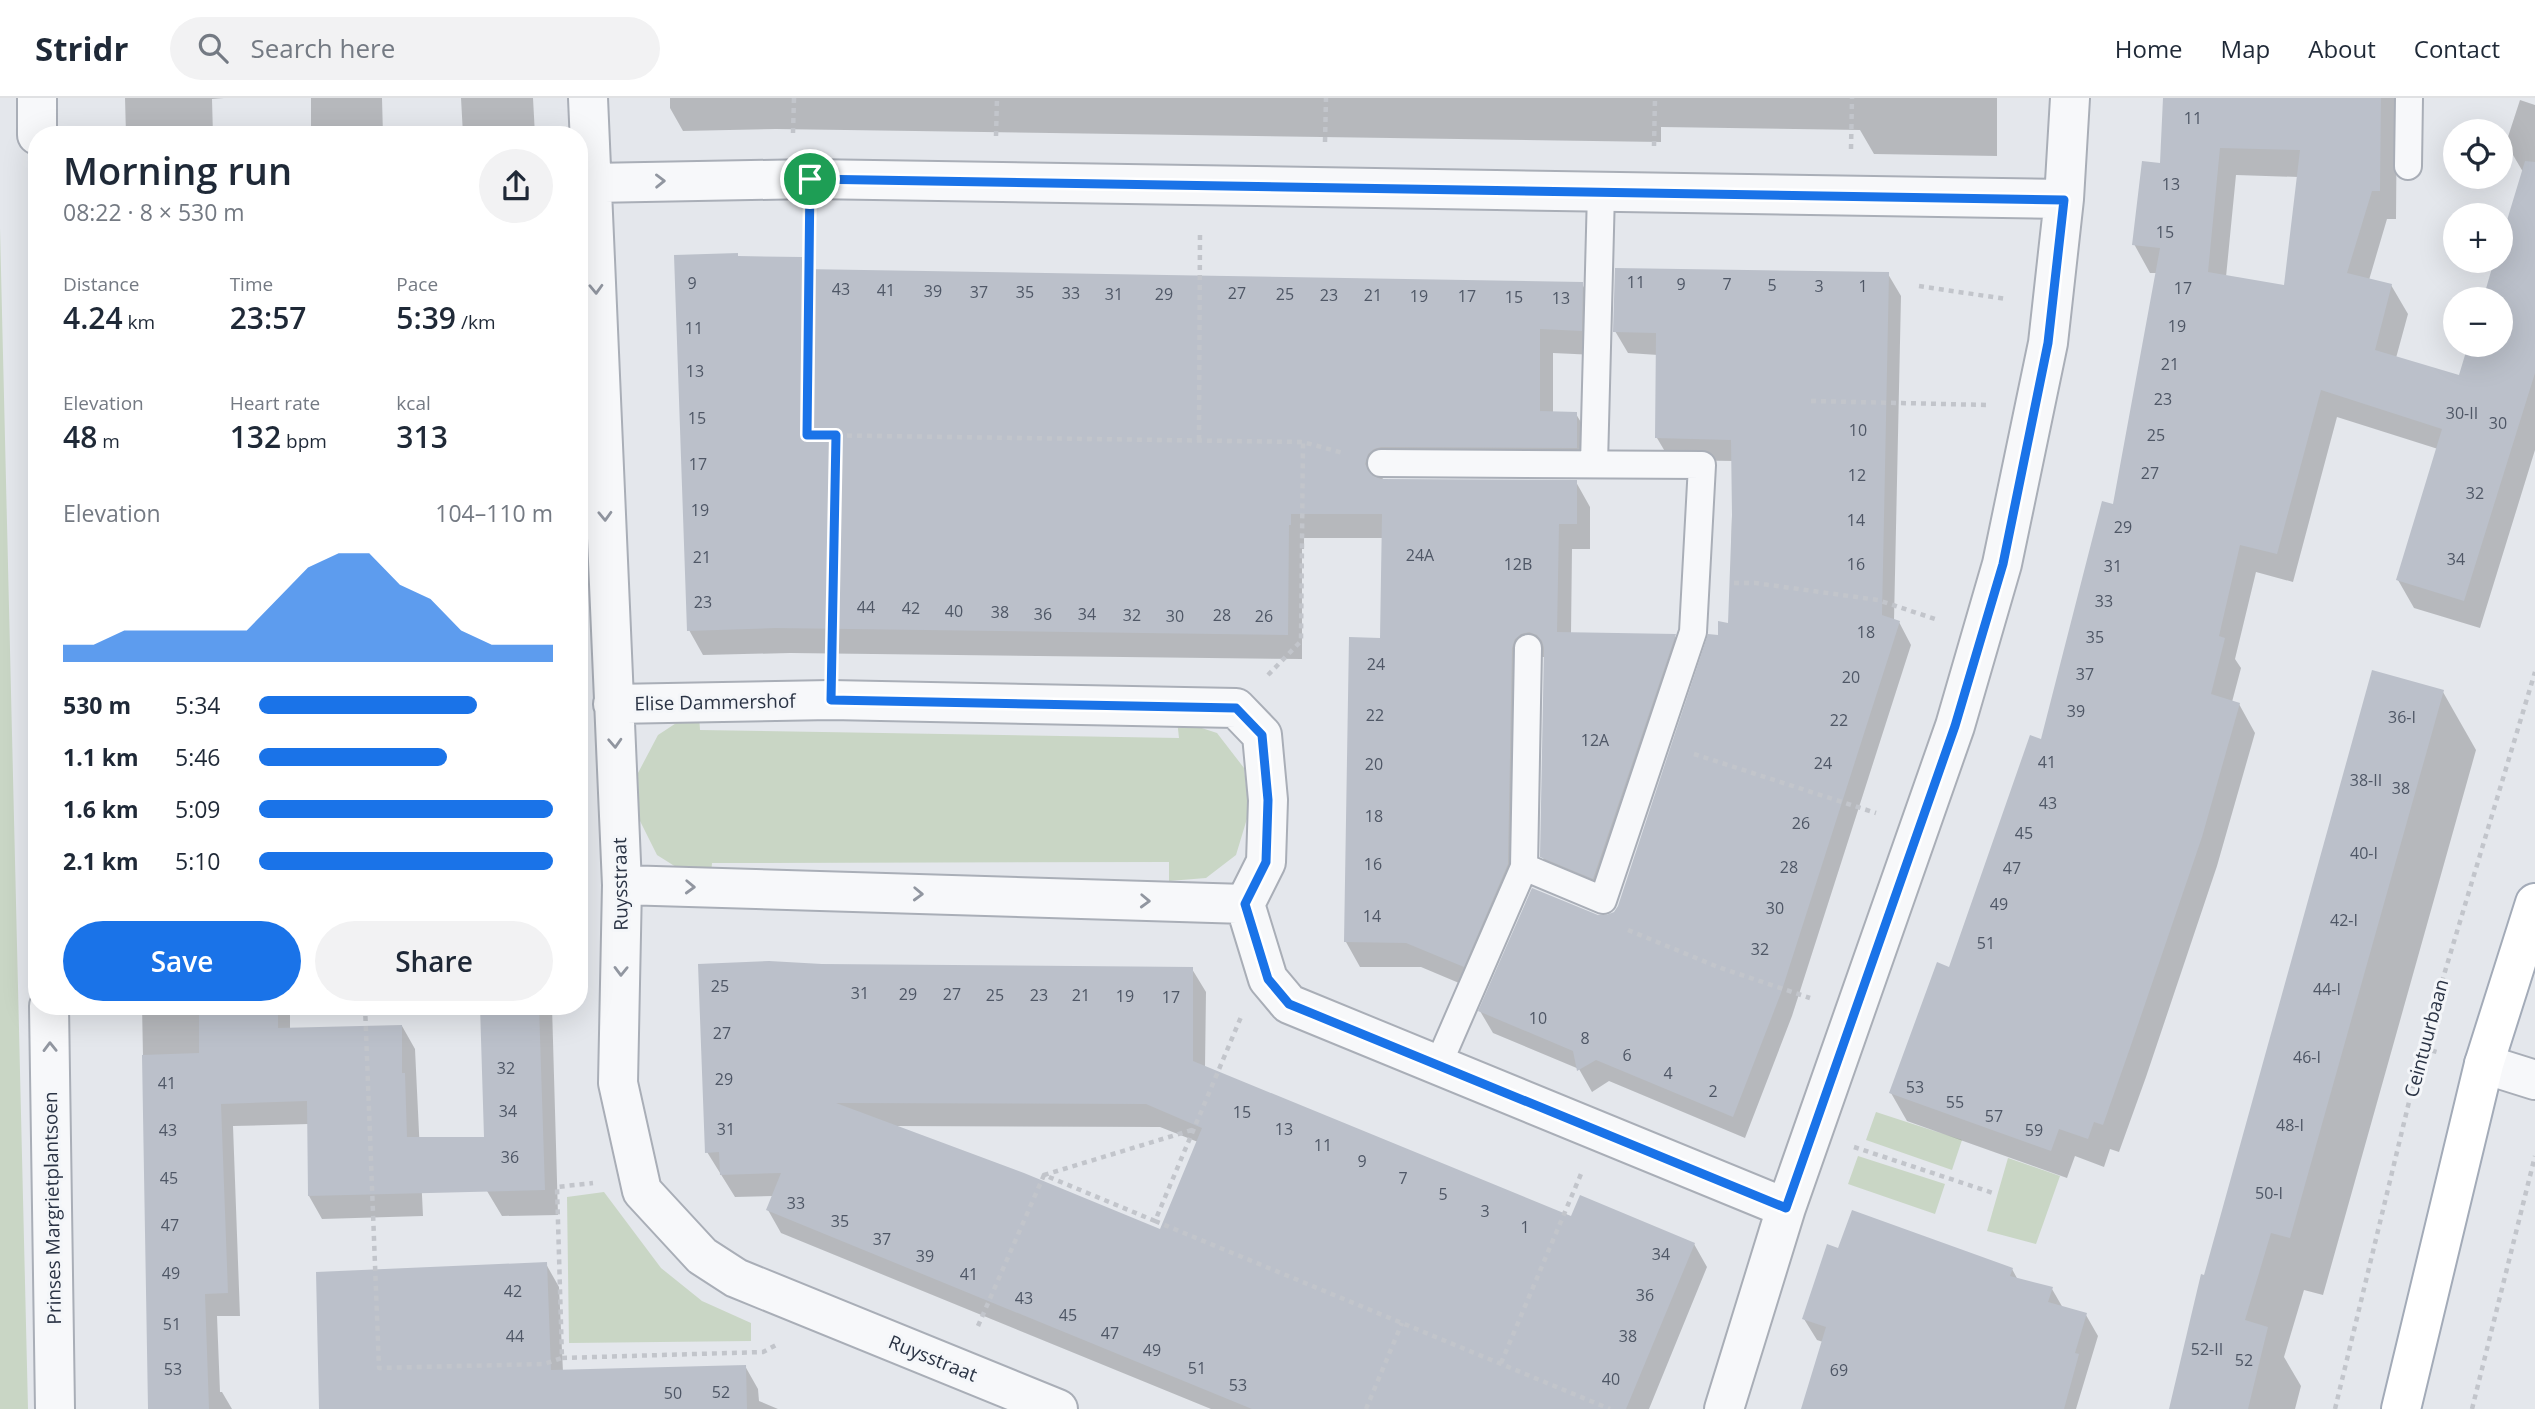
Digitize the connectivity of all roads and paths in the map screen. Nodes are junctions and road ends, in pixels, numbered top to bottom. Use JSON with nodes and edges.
{"nodes":[{"id":1,"x":37,"y":98,"type":"edge"},
{"id":2,"x":589,"y":98,"type":"edge"},
{"id":3,"x":2070,"y":98,"type":"edge"},
{"id":4,"x":2409,"y":98,"type":"edge"},
{"id":5,"x":37,"y":126,"type":"edge"},
{"id":6,"x":2408,"y":166,"type":"dead end"},
{"id":7,"x":810,"y":179,"type":"junction"},
{"id":8,"x":592,"y":183,"type":"junction"},
{"id":9,"x":1200,"y":186,"type":"junction"},
{"id":10,"x":1601,"y":192,"type":"junction"},
{"id":11,"x":2064,"y":200,"type":"junction"},
{"id":12,"x":1919,"y":286,"type":"dead end"},
{"id":13,"x":2052,"y":305,"type":"junction"},
{"id":14,"x":1811,"y":401,"type":"dead end"},
{"id":15,"x":2034,"y":414,"type":"junction"},
{"id":16,"x":836,"y":435,"type":"junction"},
{"id":17,"x":1199,"y":440,"type":"junction"},
{"id":18,"x":1303,"y":442,"type":"junction"},
{"id":19,"x":1381,"y":463,"type":"joint"},
{"id":20,"x":1594,"y":464,"type":"junction"},
{"id":21,"x":1696,"y":583,"type":"junction"},
{"id":22,"x":1982,"y":634,"type":"junction"},
{"id":23,"x":1528,"y":648,"type":"dead end"},
{"id":24,"x":2535,"y":672,"type":"edge"},
{"id":25,"x":831,"y":700,"type":"junction"},
{"id":26,"x":613,"y":704,"type":"junction"},
{"id":27,"x":1236,"y":708,"type":"junction"},
{"id":28,"x":1656,"y":742,"type":"junction"},
{"id":29,"x":1920,"y":828,"type":"junction"},
{"id":30,"x":1524,"y":867,"type":"junction"},
{"id":31,"x":622,"y":885,"type":"junction"},
{"id":32,"x":1603,"y":900,"type":"junction"},
{"id":33,"x":2535,"y":903,"type":"edge"},
{"id":34,"x":1245,"y":904,"type":"junction"},
{"id":35,"x":1268,"y":979,"type":"junction"},
{"id":36,"x":1854,"y":1013,"type":"junction"},
{"id":37,"x":49,"y":1015,"type":"edge"},
{"id":38,"x":365,"y":1015,"type":"edge"},
{"id":39,"x":1438,"y":1065,"type":"junction"},
{"id":40,"x":2484,"y":1065,"type":"junction"},
{"id":41,"x":2535,"y":1080,"type":"edge"},
{"id":42,"x":1192,"y":1130,"type":"junction"},
{"id":43,"x":1599,"y":1131,"type":"junction"},
{"id":44,"x":1812,"y":1133,"type":"junction"},
{"id":45,"x":2535,"y":1156,"type":"edge"},
{"id":46,"x":1044,"y":1175,"type":"junction"},
{"id":47,"x":639,"y":1180,"type":"junction"},
{"id":48,"x":1993,"y":1193,"type":"dead end"},
{"id":49,"x":1786,"y":1208,"type":"junction"},
{"id":50,"x":1155,"y":1221,"type":"junction"},
{"id":51,"x":829,"y":1315,"type":"junction"},
{"id":52,"x":1402,"y":1323,"type":"junction"},
{"id":53,"x":562,"y":1358,"type":"junction"},
{"id":54,"x":1501,"y":1363,"type":"junction"},
{"id":55,"x":959,"y":1368,"type":"junction"},
{"id":56,"x":55,"y":1409,"type":"edge"},
{"id":57,"x":1058,"y":1409,"type":"edge"},
{"id":58,"x":1366,"y":1409,"type":"edge"},
{"id":59,"x":1610,"y":1409,"type":"edge"},
{"id":60,"x":1724,"y":1409,"type":"edge"},
{"id":61,"x":2335,"y":1409,"type":"edge"},
{"id":62,"x":2401,"y":1409,"type":"edge"},
{"id":63,"x":2472,"y":1409,"type":"edge"}],
"edges":[{"from":1,"to":5,"type":"street"},
{"from":2,"to":8,"type":"street","name":"Ruysstraat"},
{"from":3,"to":11,"type":"street"},
{"from":4,"to":6,"type":"lane"},
{"from":8,"to":7,"type":"street","one_way":true},
{"from":7,"to":9,"type":"street"},
{"from":7,"to":16,"type":"path"},
{"from":8,"to":26,"type":"street","name":"Ruysstraat","one_way":true},
{"from":9,"to":10,"type":"street"},
{"from":9,"to":17,"type":"path"},
{"from":10,"to":11,"type":"street"},
{"from":10,"to":20,"type":"lane"},
{"from":11,"to":13,"type":"street"},
{"from":12,"to":13,"type":"path"},
{"from":13,"to":15,"type":"street"},
{"from":14,"to":15,"type":"path"},
{"from":15,"to":22,"type":"street"},
{"from":16,"to":17,"type":"path"},
{"from":16,"to":25,"type":"path"},
{"from":17,"to":18,"type":"path"},
{"from":18,"to":19,"type":"path"},
{"from":18,"to":27,"type":"path"},
{"from":19,"to":20,"type":"lane"},
{"from":20,"to":21,"type":"lane"},
{"from":21,"to":22,"type":"path"},
{"from":21,"to":28,"type":"lane"},
{"from":22,"to":29,"type":"street"},
{"from":23,"to":30,"type":"lane"},
{"from":24,"to":61,"type":"path","name":"Ceintuurbaan"},
{"from":25,"to":26,"type":"street","name":"Elise Dammershof"},
{"from":25,"to":27,"type":"street","name":"Elise Dammershof"},
{"from":26,"to":31,"type":"street","name":"Ruysstraat","one_way":true},
{"from":27,"to":34,"type":"street"},
{"from":28,"to":29,"type":"path"},
{"from":28,"to":32,"type":"lane"},
{"from":29,"to":36,"type":"street"},
{"from":30,"to":32,"type":"lane"},
{"from":30,"to":39,"type":"lane"},
{"from":31,"to":34,"type":"street","one_way":true},
{"from":31,"to":47,"type":"street","name":"Ruysstraat","one_way":true},
{"from":32,"to":36,"type":"path"},
{"from":33,"to":40,"type":"main road"},
{"from":34,"to":35,"type":"street"},
{"from":35,"to":39,"type":"street"},
{"from":35,"to":42,"type":"path"},
{"from":36,"to":44,"type":"street"},
{"from":56,"to":37,"type":"street","name":"Prinses Margrietplantsoen","one_way":true},
{"from":38,"to":53,"type":"path"},
{"from":39,"to":43,"type":"street"},
{"from":40,"to":41,"type":"street"},
{"from":40,"to":62,"type":"main road"},
{"from":42,"to":46,"type":"path"},
{"from":42,"to":50,"type":"path"},
{"from":43,"to":49,"type":"street"},
{"from":43,"to":54,"type":"path"},
{"from":44,"to":48,"type":"path"},
{"from":44,"to":49,"type":"street"},
{"from":45,"to":63,"type":"path"},
{"from":46,"to":50,"type":"path"},
{"from":46,"to":55,"type":"path"},
{"from":47,"to":51,"type":"street","name":"Ruysstraat"},
{"from":47,"to":53,"type":"path"},
{"from":49,"to":60,"type":"street"},
{"from":50,"to":52,"type":"path"},
{"from":51,"to":53,"type":"path"},
{"from":51,"to":55,"type":"street","name":"Ruysstraat"},
{"from":52,"to":54,"type":"path"},
{"from":52,"to":58,"type":"path"},
{"from":54,"to":59,"type":"path"},
{"from":55,"to":57,"type":"street","name":"Ruysstraat"}]}
